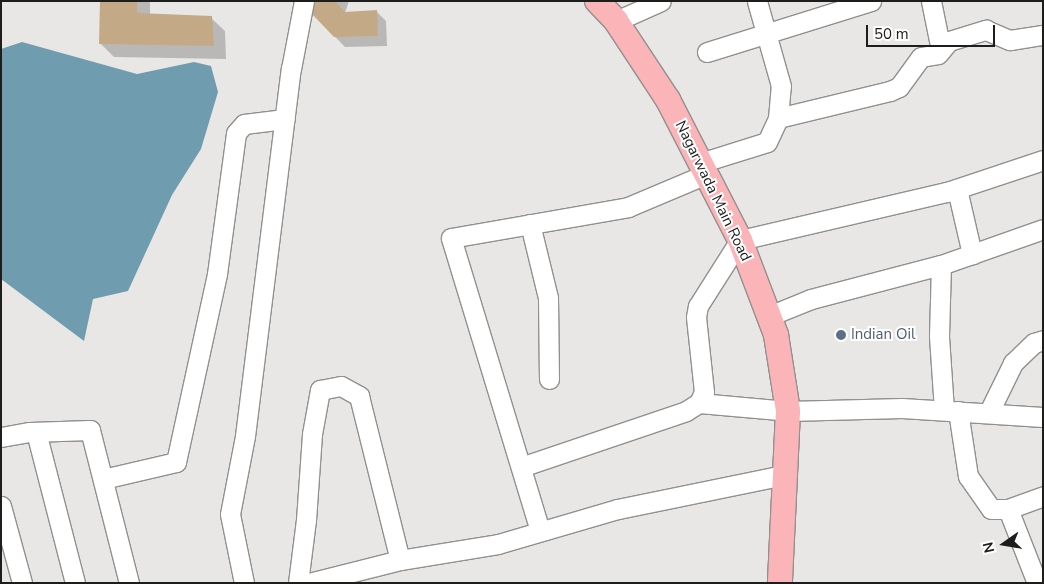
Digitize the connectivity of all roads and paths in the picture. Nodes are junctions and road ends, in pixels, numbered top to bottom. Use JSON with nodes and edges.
{"nodes":[{"id":1,"x":304,"y":1,"type":"edge"},
{"id":2,"x":597,"y":1,"type":"edge"},
{"id":3,"x":661,"y":1,"type":"edge"},
{"id":4,"x":757,"y":1,"type":"edge"},
{"id":5,"x":872,"y":1,"type":"edge"},
{"id":6,"x":930,"y":1,"type":"edge"},
{"id":7,"x":616,"y":21,"type":"junction"},
{"id":8,"x":765,"y":33,"type":"junction"},
{"id":9,"x":1043,"y":35,"type":"edge"},
{"id":10,"x":941,"y":50,"type":"junction"},
{"id":11,"x":707,"y":52,"type":"dead end"},
{"id":12,"x":778,"y":118,"type":"junction"},
{"id":13,"x":285,"y":119,"type":"junction"},
{"id":14,"x":1043,"y":160,"type":"edge"},
{"id":15,"x":703,"y":169,"type":"junction"},
{"id":16,"x":957,"y":189,"type":"junction"},
{"id":17,"x":530,"y":224,"type":"junction"},
{"id":18,"x":1043,"y":229,"type":"edge"},
{"id":19,"x":740,"y":240,"type":"junction"},
{"id":20,"x":972,"y":254,"type":"junction"},
{"id":21,"x":941,"y":265,"type":"junction"},
{"id":22,"x":769,"y":316,"type":"junction"},
{"id":23,"x":1043,"y":340,"type":"edge"},
{"id":24,"x":550,"y":379,"type":"dead end"},
{"id":25,"x":699,"y":403,"type":"junction"},
{"id":26,"x":788,"y":411,"type":"junction"},
{"id":27,"x":951,"y":411,"type":"junction"},
{"id":28,"x":989,"y":412,"type":"junction"},
{"id":29,"x":1043,"y":417,"type":"edge"},
{"id":30,"x":36,"y":432,"type":"junction"},
{"id":31,"x":1,"y":437,"type":"edge"},
{"id":32,"x":521,"y":467,"type":"junction"},
{"id":33,"x":784,"y":475,"type":"junction"},
{"id":34,"x":103,"y":479,"type":"junction"},
{"id":35,"x":1043,"y":496,"type":"edge"},
{"id":36,"x":1,"y":506,"type":"edge"},
{"id":37,"x":1008,"y":509,"type":"junction"},
{"id":38,"x":540,"y":531,"type":"junction"},
{"id":39,"x":400,"y":560,"type":"junction"},
{"id":40,"x":371,"y":576,"type":"edge"},
{"id":41,"x":338,"y":580,"type":"edge"},
{"id":42,"x":22,"y":583,"type":"edge"},
{"id":43,"x":75,"y":583,"type":"edge"},
{"id":44,"x":129,"y":583,"type":"edge"},
{"id":45,"x":244,"y":583,"type":"edge"},
{"id":46,"x":298,"y":583,"type":"edge"},
{"id":47,"x":309,"y":583,"type":"edge"},
{"id":48,"x":780,"y":583,"type":"edge"},
{"id":49,"x":1037,"y":583,"type":"edge"}],
"edges":[{"from":1,"to":13,"type":"street"},
{"from":2,"to":7,"type":"main road","name":"Nagarwada Main Road"},
{"from":3,"to":7,"type":"street"},
{"from":4,"to":8,"type":"street"},
{"from":5,"to":8,"type":"street"},
{"from":6,"to":10,"type":"street"},
{"from":7,"to":15,"type":"main road","name":"Nagarwada Main Road"},
{"from":8,"to":11,"type":"street"},
{"from":8,"to":12,"type":"street"},
{"from":9,"to":10,"type":"street"},
{"from":10,"to":12,"type":"street"},
{"from":12,"to":15,"type":"street"},
{"from":13,"to":34,"type":"street"},
{"from":13,"to":45,"type":"street"},
{"from":14,"to":16,"type":"street"},
{"from":15,"to":17,"type":"street"},
{"from":15,"to":19,"type":"main road","name":"Nagarwada Main Road"},
{"from":16,"to":19,"type":"street"},
{"from":16,"to":20,"type":"street"},
{"from":17,"to":24,"type":"street"},
{"from":17,"to":32,"type":"street"},
{"from":18,"to":20,"type":"street"},
{"from":19,"to":22,"type":"main road","name":"Nagarwada Main Road"},
{"from":19,"to":25,"type":"street"},
{"from":20,"to":21,"type":"street"},
{"from":21,"to":22,"type":"street"},
{"from":21,"to":27,"type":"street"},
{"from":22,"to":26,"type":"main road","name":"Nagarwada Main Road"},
{"from":23,"to":28,"type":"street"},
{"from":25,"to":26,"type":"street"},
{"from":25,"to":32,"type":"street"},
{"from":26,"to":27,"type":"street"},
{"from":26,"to":33,"type":"main road","name":"Nagarwada Main Road"},
{"from":27,"to":28,"type":"street"},
{"from":27,"to":37,"type":"street"},
{"from":28,"to":29,"type":"street"},
{"from":30,"to":31,"type":"street"},
{"from":30,"to":34,"type":"street"},
{"from":30,"to":43,"type":"street"},
{"from":32,"to":38,"type":"street"},
{"from":33,"to":38,"type":"street"},
{"from":33,"to":48,"type":"main road","name":"Nagarwada Main Road"},
{"from":34,"to":44,"type":"street"},
{"from":35,"to":37,"type":"street"},
{"from":36,"to":42,"type":"street"},
{"from":37,"to":49,"type":"street"},
{"from":38,"to":39,"type":"street"},
{"from":39,"to":40,"type":"street"},
{"from":39,"to":46,"type":"street"},
{"from":40,"to":41,"type":"street"},
{"from":41,"to":47,"type":"street"}]}
